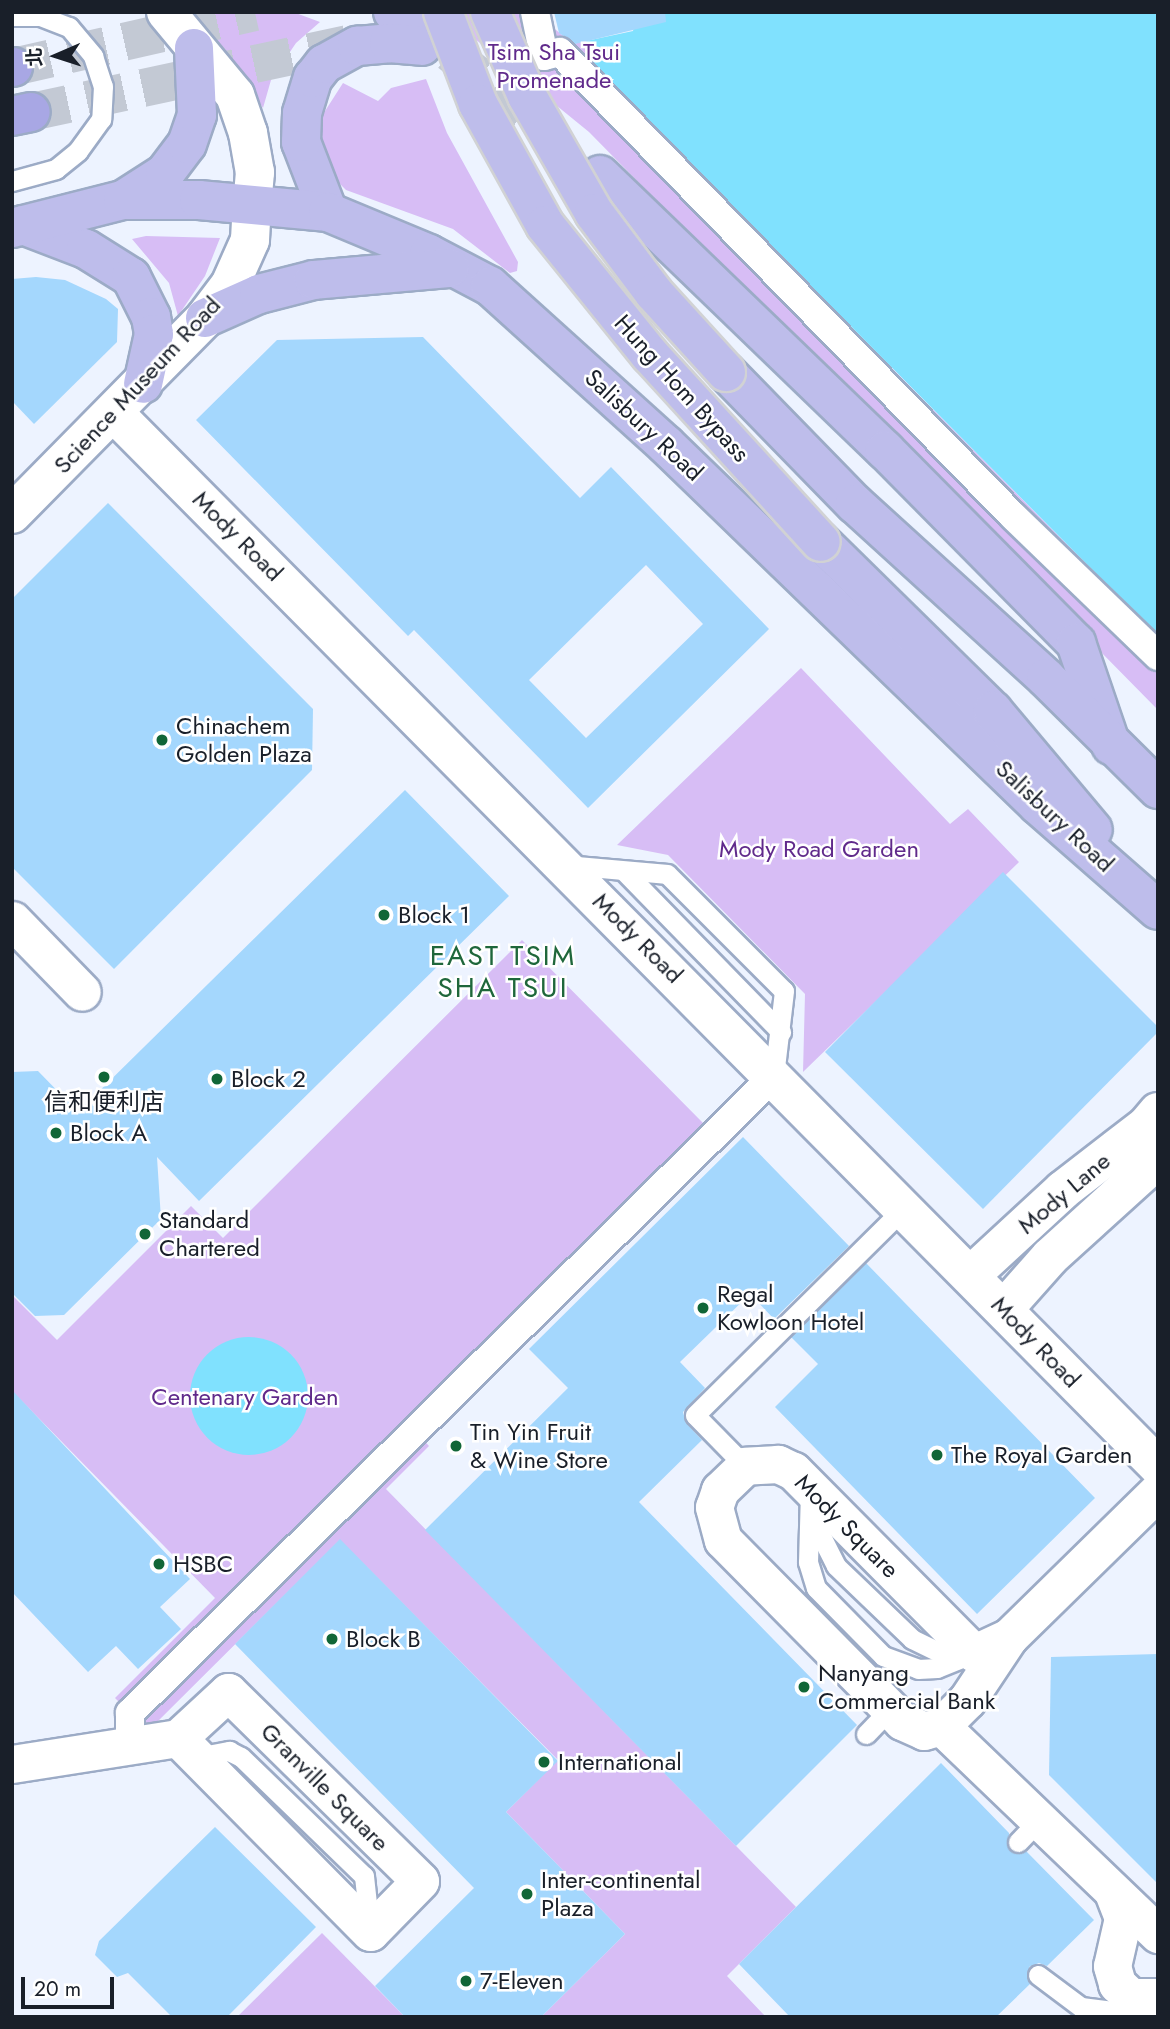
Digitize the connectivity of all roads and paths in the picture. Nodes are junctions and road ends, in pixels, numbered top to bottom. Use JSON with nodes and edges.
{"nodes":[{"id":1,"x":166,"y":12,"type":"edge"},
{"id":2,"x":393,"y":12,"type":"tunnel mouth"},
{"id":3,"x":491,"y":12,"type":"edge"},
{"id":4,"x":535,"y":12,"type":"edge"},
{"id":5,"x":12,"y":16,"type":"edge"},
{"id":6,"x":430,"y":31,"type":"edge"},
{"id":7,"x":194,"y":48,"type":"junction"},
{"id":8,"x":600,"y":176,"type":"dead end"},
{"id":9,"x":12,"y":181,"type":"edge"},
{"id":10,"x":123,"y":200,"type":"junction"},
{"id":11,"x":252,"y":205,"type":"junction"},
{"id":12,"x":328,"y":212,"type":"junction"},
{"id":13,"x":18,"y":227,"type":"edge"},
{"id":14,"x":454,"y":267,"type":"junction"},
{"id":15,"x":205,"y":318,"type":"junction"},
{"id":16,"x":143,"y":384,"type":"junction"},
{"id":17,"x":114,"y":413,"type":"junction"},
{"id":18,"x":12,"y":514,"type":"edge"},
{"id":19,"x":1158,"y":656,"type":"edge"},
{"id":20,"x":993,"y":711,"type":"joint"},
{"id":21,"x":1111,"y":745,"type":"junction"},
{"id":22,"x":1158,"y":789,"type":"edge"},
{"id":23,"x":565,"y":864,"type":"junction"},
{"id":24,"x":624,"y":870,"type":"junction"},
{"id":25,"x":1150,"y":902,"type":"edge"},
{"id":26,"x":12,"y":920,"type":"edge"},
{"id":27,"x":82,"y":992,"type":"dead end"},
{"id":28,"x":781,"y":1032,"type":"junction"},
{"id":29,"x":774,"y":1076,"type":"junction"},
{"id":30,"x":1158,"y":1112,"type":"edge"},
{"id":31,"x":1158,"y":1159,"type":"edge"},
{"id":32,"x":905,"y":1207,"type":"junction"},
{"id":33,"x":971,"y":1275,"type":"junction"},
{"id":34,"x":1004,"y":1309,"type":"junction"},
{"id":35,"x":745,"y":1466,"type":"junction"},
{"id":36,"x":1158,"y":1466,"type":"edge"},
{"id":37,"x":1158,"y":1491,"type":"edge"},
{"id":38,"x":811,"y":1503,"type":"junction"},
{"id":39,"x":1009,"y":1637,"type":"junction"},
{"id":40,"x":964,"y":1657,"type":"junction"},
{"id":41,"x":941,"y":1726,"type":"junction"},
{"id":42,"x":187,"y":1748,"type":"junction"},
{"id":43,"x":130,"y":1749,"type":"junction"},
{"id":44,"x":12,"y":1764,"type":"edge"},
{"id":45,"x":1113,"y":1892,"type":"junction"},
{"id":46,"x":1158,"y":1934,"type":"edge"},
{"id":47,"x":1038,"y":1975,"type":"dead end"},
{"id":48,"x":1157,"y":1998,"type":"edge"}],
"edges":[{"from":1,"to":7,"type":"street"},
{"from":2,"to":6,"type":"main road"},
{"from":3,"to":21,"type":"main road","name":"Hung Hom Bypass","bridge":true},
{"from":4,"to":19,"type":"street"},
{"from":5,"to":9,"type":"lane"},
{"from":6,"to":12,"type":"main road"},
{"from":6,"to":20,"type":"main road","name":"Hung Hom Bypass","bridge":true},
{"from":7,"to":10,"type":"main road"},
{"from":7,"to":11,"type":"street"},
{"from":8,"to":21,"type":"main road"},
{"from":10,"to":11,"type":"main road","name":"Salisbury Road"},
{"from":10,"to":13,"type":"main road"},
{"from":11,"to":12,"type":"main road","name":"Salisbury Road"},
{"from":11,"to":15,"type":"street","name":"Science Museum Road"},
{"from":12,"to":14,"type":"main road","name":"Salisbury Road"},
{"from":13,"to":16,"type":"main road"},
{"from":14,"to":15,"type":"main road"},
{"from":14,"to":25,"type":"main road","name":"Salisbury Road"},
{"from":15,"to":16,"type":"street","name":"Science Museum Road"},
{"from":16,"to":17,"type":"street","name":"Science Museum Road"},
{"from":17,"to":18,"type":"street","name":"Science Museum Road"},
{"from":17,"to":23,"type":"street","name":"Mody Road"},
{"from":20,"to":25,"type":"main road","name":"Salisbury Road"},
{"from":21,"to":22,"type":"main road"},
{"from":23,"to":24,"type":"lane"},
{"from":23,"to":29,"type":"street","name":"Mody Road"},
{"from":24,"to":28,"type":"lane"},
{"from":24,"to":28,"type":"lane"},
{"from":26,"to":27,"type":"street"},
{"from":28,"to":29,"type":"lane"},
{"from":29,"to":32,"type":"street","name":"Mody Road"},
{"from":29,"to":43,"type":"street"},
{"from":30,"to":33,"type":"street","name":"Mody Lane"},
{"from":31,"to":34,"type":"street","name":"Mody Lane"},
{"from":32,"to":33,"type":"street","name":"Mody Road"},
{"from":32,"to":35,"type":"lane"},
{"from":33,"to":34,"type":"street","name":"Mody Road"},
{"from":34,"to":36,"type":"street","name":"Mody Road"},
{"from":35,"to":38,"type":"street","name":"Mody Square"},
{"from":35,"to":41,"type":"street"},
{"from":37,"to":39,"type":"street"},
{"from":38,"to":40,"type":"street","name":"Mody Square"},
{"from":38,"to":40,"type":"lane"},
{"from":39,"to":40,"type":"street"},
{"from":39,"to":41,"type":"street"},
{"from":41,"to":45,"type":"street"},
{"from":42,"to":42,"type":"street","name":"Granville Square"},
{"from":42,"to":43,"type":"street","name":"Granville Square"},
{"from":43,"to":44,"type":"street","name":"Granville Square"},
{"from":45,"to":46,"type":"street"},
{"from":45,"to":48,"type":"street"},
{"from":47,"to":48,"type":"lane"}]}
